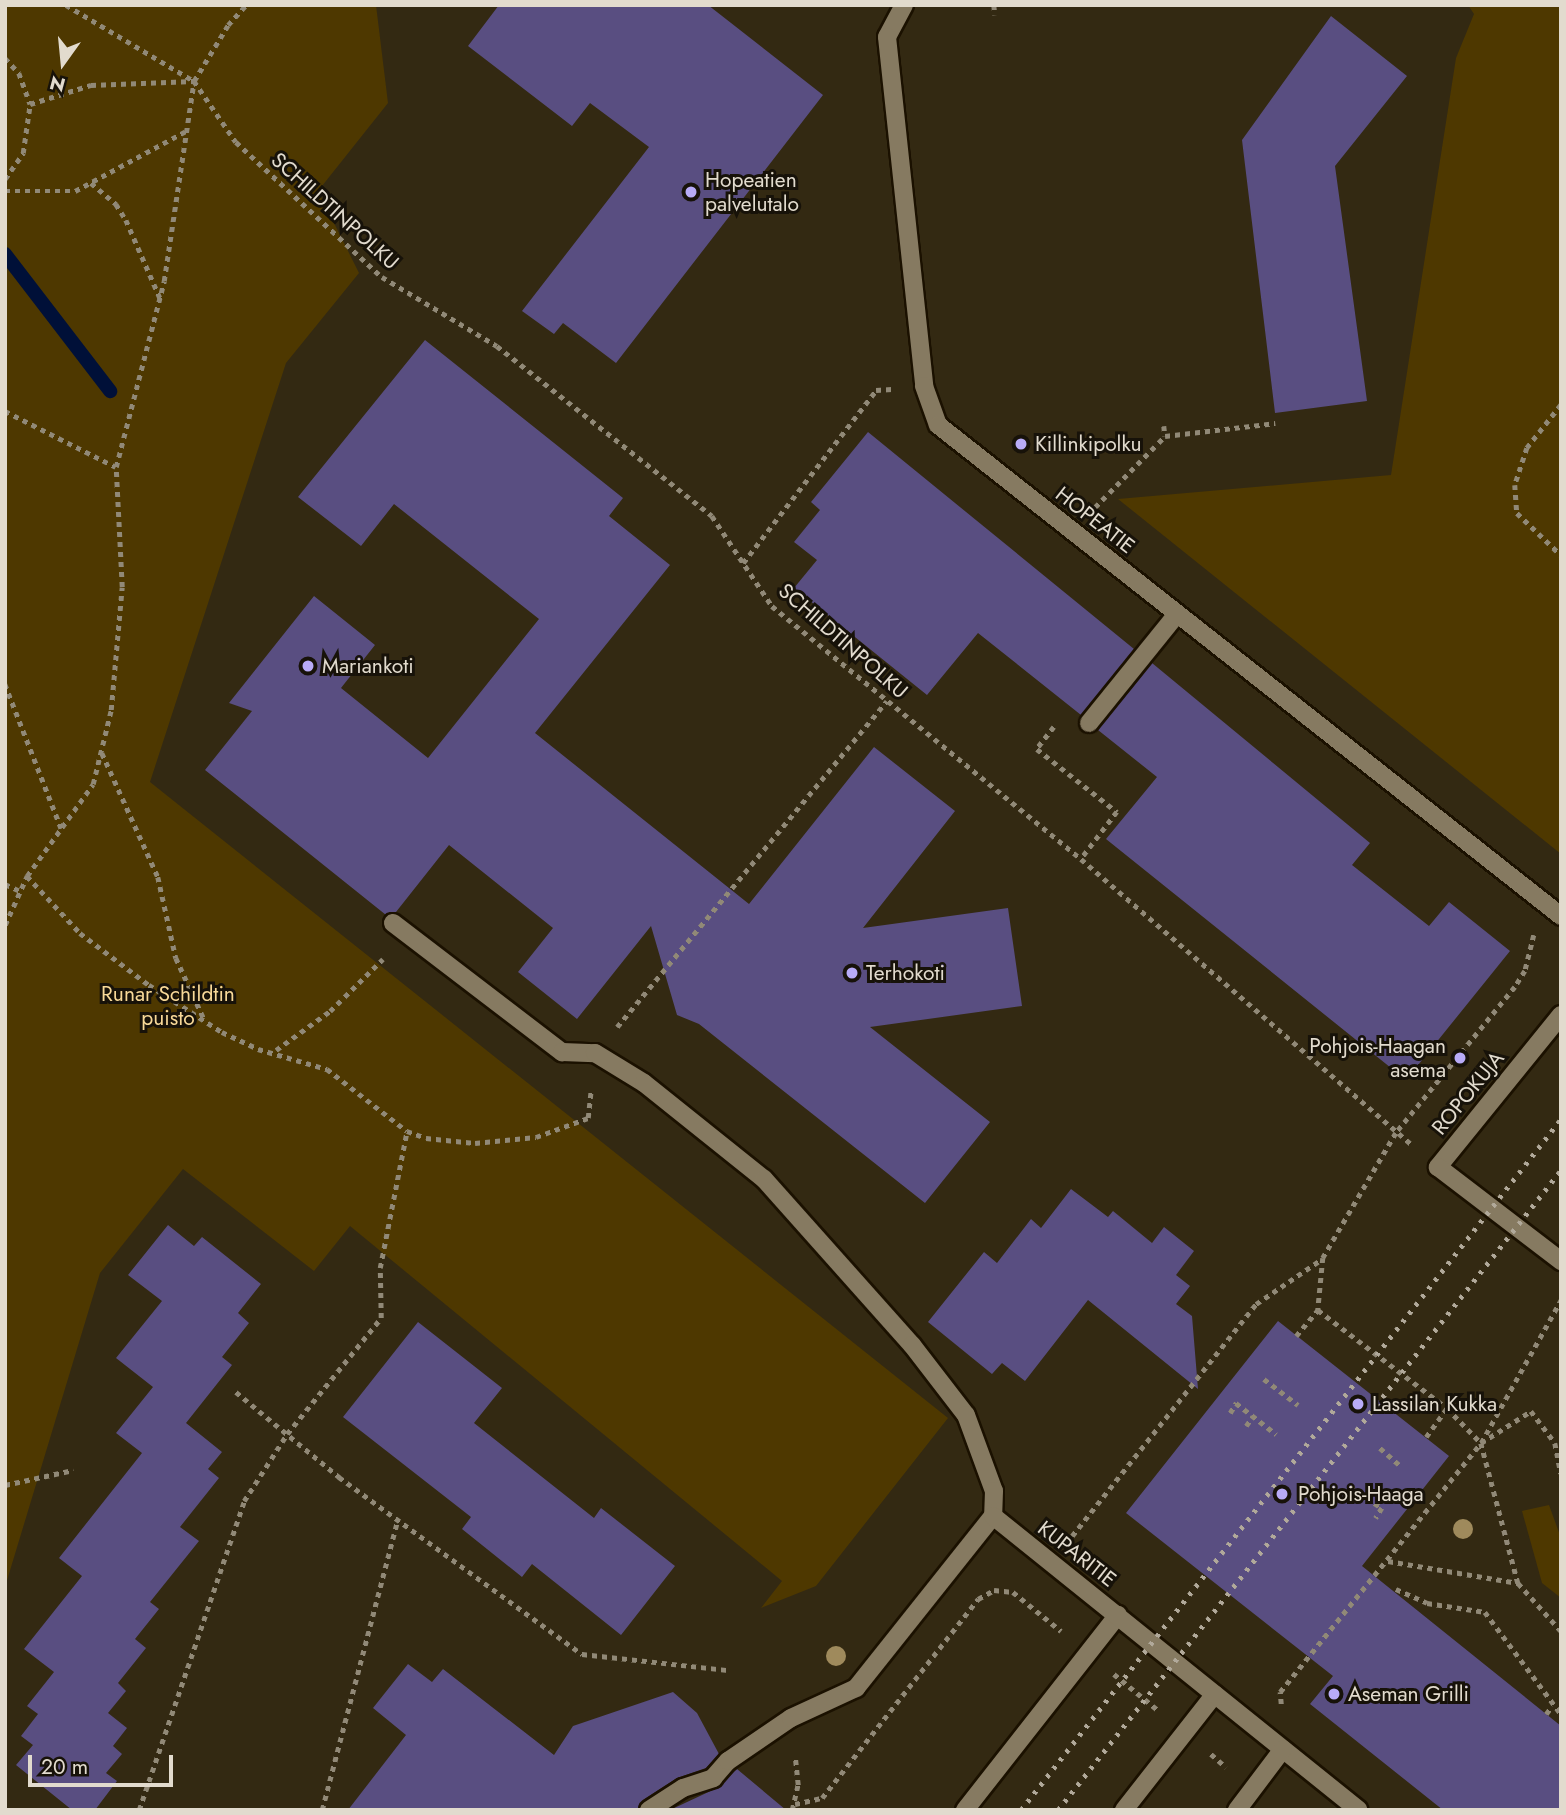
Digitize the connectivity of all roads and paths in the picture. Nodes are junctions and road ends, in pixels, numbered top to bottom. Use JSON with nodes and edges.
{"nodes":[{"id":1,"x":66,"y":5,"type":"edge"},
{"id":2,"x":246,"y":5,"type":"edge"},
{"id":3,"x":904,"y":5,"type":"edge"},
{"id":4,"x":994,"y":5,"type":"edge"},
{"id":5,"x":995,"y":15,"type":"dead end"},
{"id":6,"x":5,"y":58,"type":"edge"},
{"id":7,"x":194,"y":81,"type":"junction"},
{"id":8,"x":30,"y":104,"type":"junction"},
{"id":9,"x":189,"y":129,"type":"junction"},
{"id":10,"x":5,"y":179,"type":"edge"},
{"id":11,"x":91,"y":183,"type":"junction"},
{"id":12,"x":5,"y":191,"type":"edge"},
{"id":13,"x":160,"y":299,"type":"junction"},
{"id":14,"x":876,"y":390,"type":"dead end"},
{"id":15,"x":1561,"y":405,"type":"edge"},
{"id":16,"x":5,"y":411,"type":"edge"},
{"id":17,"x":1275,"y":422,"type":"dead end"},
{"id":18,"x":1164,"y":426,"type":"dead end"},
{"id":19,"x":1165,"y":436,"type":"junction"},
{"id":20,"x":116,"y":467,"type":"junction"},
{"id":21,"x":1109,"y":492,"type":"dead end"},
{"id":22,"x":1561,"y":555,"type":"edge"},
{"id":23,"x":743,"y":562,"type":"junction"},
{"id":24,"x":1177,"y":614,"type":"junction"},
{"id":25,"x":5,"y":684,"type":"edge"},
{"id":26,"x":887,"y":701,"type":"junction"},
{"id":27,"x":1089,"y":723,"type":"dead end"},
{"id":28,"x":101,"y":751,"type":"junction"},
{"id":29,"x":1106,"y":826,"type":"dead end"},
{"id":30,"x":61,"y":829,"type":"junction"},
{"id":31,"x":1081,"y":859,"type":"junction"},
{"id":32,"x":27,"y":876,"type":"junction"},
{"id":33,"x":5,"y":884,"type":"edge"},
{"id":34,"x":22,"y":892,"type":"junction"},
{"id":35,"x":1557,"y":913,"type":"edge"},
{"id":36,"x":5,"y":925,"type":"edge"},
{"id":37,"x":400,"y":928,"type":"joint"},
{"id":38,"x":1561,"y":1015,"type":"edge"},
{"id":39,"x":206,"y":1021,"type":"junction"},
{"id":40,"x":275,"y":1051,"type":"junction"},
{"id":41,"x":595,"y":1053,"type":"junction"},
{"id":42,"x":407,"y":1131,"type":"junction"},
{"id":43,"x":1396,"y":1133,"type":"junction"},
{"id":44,"x":1323,"y":1258,"type":"junction"},
{"id":45,"x":1561,"y":1261,"type":"edge"},
{"id":46,"x":1561,"y":1300,"type":"edge"},
{"id":47,"x":1318,"y":1310,"type":"junction"},
{"id":48,"x":1296,"y":1336,"type":"dead end"},
{"id":49,"x":1264,"y":1379,"type":"dead end"},
{"id":50,"x":236,"y":1392,"type":"dead end"},
{"id":51,"x":1298,"y":1405,"type":"dead end"},
{"id":52,"x":1447,"y":1408,"type":"junction"},
{"id":53,"x":1230,"y":1413,"type":"dead end"},
{"id":54,"x":1253,"y":1416,"type":"junction"},
{"id":55,"x":1246,"y":1426,"type":"dead end"},
{"id":56,"x":288,"y":1434,"type":"junction"},
{"id":57,"x":1276,"y":1434,"type":"dead end"},
{"id":58,"x":1426,"y":1437,"type":"dead end"},
{"id":59,"x":1480,"y":1443,"type":"junction"},
{"id":60,"x":1380,"y":1448,"type":"dead end"},
{"id":61,"x":1401,"y":1466,"type":"dead end"},
{"id":62,"x":73,"y":1470,"type":"dead end"},
{"id":63,"x":1561,"y":1474,"type":"edge"},
{"id":64,"x":6,"y":1483,"type":"edge"},
{"id":65,"x":1350,"y":1486,"type":"dead end"},
{"id":66,"x":1368,"y":1499,"type":"junction"},
{"id":67,"x":1363,"y":1506,"type":"dead end"},
{"id":68,"x":993,"y":1516,"type":"junction"},
{"id":69,"x":1376,"y":1518,"type":"dead end"},
{"id":70,"x":398,"y":1519,"type":"junction"},
{"id":71,"x":1079,"y":1525,"type":"dead end"},
{"id":72,"x":1388,"y":1561,"type":"junction"},
{"id":73,"x":1518,"y":1583,"type":"junction"},
{"id":74,"x":1396,"y":1588,"type":"dead end"},
{"id":75,"x":1118,"y":1615,"type":"junction"},
{"id":76,"x":1561,"y":1631,"type":"edge"},
{"id":77,"x":728,"y":1670,"type":"dead end"},
{"id":78,"x":1215,"y":1694,"type":"junction"},
{"id":79,"x":1552,"y":1706,"type":"junction"},
{"id":80,"x":1546,"y":1714,"type":"dead end"},
{"id":81,"x":1561,"y":1714,"type":"edge"},
{"id":82,"x":791,"y":1718,"type":"junction"},
{"id":83,"x":1283,"y":1749,"type":"junction"},
{"id":84,"x":139,"y":1810,"type":"edge"},
{"id":85,"x":322,"y":1810,"type":"edge"},
{"id":86,"x":649,"y":1810,"type":"edge"},
{"id":87,"x":792,"y":1810,"type":"edge"},
{"id":88,"x":965,"y":1810,"type":"edge"},
{"id":89,"x":1124,"y":1810,"type":"edge"},
{"id":90,"x":1237,"y":1810,"type":"edge"},
{"id":91,"x":1359,"y":1810,"type":"edge"}],
"edges":[{"from":1,"to":7,"type":"path"},
{"from":2,"to":7,"type":"path"},
{"from":3,"to":24,"type":"street","name":"HOPEATIE"},
{"from":4,"to":5,"type":"path"},
{"from":6,"to":8,"type":"path"},
{"from":7,"to":8,"type":"path"},
{"from":7,"to":9,"type":"path"},
{"from":7,"to":23,"type":"path","name":"SCHILDTINPOLKU"},
{"from":8,"to":10,"type":"path"},
{"from":9,"to":11,"type":"path"},
{"from":9,"to":13,"type":"path"},
{"from":11,"to":12,"type":"path"},
{"from":11,"to":13,"type":"path"},
{"from":13,"to":20,"type":"path"},
{"from":14,"to":23,"type":"path"},
{"from":15,"to":22,"type":"path"},
{"from":16,"to":20,"type":"path"},
{"from":17,"to":19,"type":"path"},
{"from":18,"to":19,"type":"path"},
{"from":19,"to":21,"type":"path"},
{"from":20,"to":28,"type":"path"},
{"from":23,"to":26,"type":"path","name":"SCHILDTINPOLKU"},
{"from":24,"to":27,"type":"street"},
{"from":24,"to":35,"type":"street","name":"HOPEATIE"},
{"from":25,"to":30,"type":"path"},
{"from":26,"to":31,"type":"path","name":"SCHILDTINPOLKU"},
{"from":26,"to":41,"type":"path"},
{"from":28,"to":30,"type":"path"},
{"from":28,"to":39,"type":"path"},
{"from":29,"to":31,"type":"path"},
{"from":30,"to":32,"type":"path"},
{"from":31,"to":43,"type":"path","name":"SCHILDTINPOLKU"},
{"from":32,"to":34,"type":"path"},
{"from":32,"to":39,"type":"path"},
{"from":33,"to":34,"type":"path"},
{"from":34,"to":36,"type":"path"},
{"from":35,"to":43,"type":"path"},
{"from":37,"to":40,"type":"path"},
{"from":37,"to":41,"type":"street"},
{"from":38,"to":45,"type":"street","name":"ROPOKUJA"},
{"from":39,"to":40,"type":"path"},
{"from":40,"to":42,"type":"path"},
{"from":41,"to":42,"type":"path"},
{"from":41,"to":68,"type":"street"},
{"from":42,"to":56,"type":"path"},
{"from":43,"to":44,"type":"path"},
{"from":44,"to":47,"type":"path"},
{"from":44,"to":71,"type":"path"},
{"from":46,"to":59,"type":"path"},
{"from":47,"to":48,"type":"path"},
{"from":47,"to":52,"type":"path"},
{"from":49,"to":51,"type":"path"},
{"from":50,"to":56,"type":"path"},
{"from":52,"to":58,"type":"path"},
{"from":52,"to":59,"type":"path"},
{"from":53,"to":54,"type":"path"},
{"from":54,"to":55,"type":"path"},
{"from":54,"to":57,"type":"path"},
{"from":56,"to":70,"type":"path"},
{"from":56,"to":84,"type":"path"},
{"from":59,"to":63,"type":"path"},
{"from":59,"to":72,"type":"path"},
{"from":59,"to":73,"type":"path"},
{"from":60,"to":61,"type":"path"},
{"from":62,"to":64,"type":"path"},
{"from":65,"to":66,"type":"path"},
{"from":66,"to":67,"type":"path"},
{"from":66,"to":69,"type":"path"},
{"from":68,"to":75,"type":"street","name":"KUPARITIE"},
{"from":68,"to":82,"type":"street"},
{"from":70,"to":77,"type":"path"},
{"from":70,"to":85,"type":"path"},
{"from":72,"to":73,"type":"path"},
{"from":72,"to":83,"type":"path"},
{"from":73,"to":76,"type":"path"},
{"from":74,"to":79,"type":"path"},
{"from":75,"to":78,"type":"street","name":"KUPARITIE"},
{"from":75,"to":88,"type":"street"},
{"from":78,"to":83,"type":"street","name":"KUPARITIE"},
{"from":78,"to":89,"type":"street"},
{"from":79,"to":80,"type":"path"},
{"from":79,"to":81,"type":"path"},
{"from":82,"to":86,"type":"street"},
{"from":82,"to":87,"type":"path"},
{"from":83,"to":90,"type":"street"},
{"from":83,"to":91,"type":"street","name":"KUPARITIE"}]}
